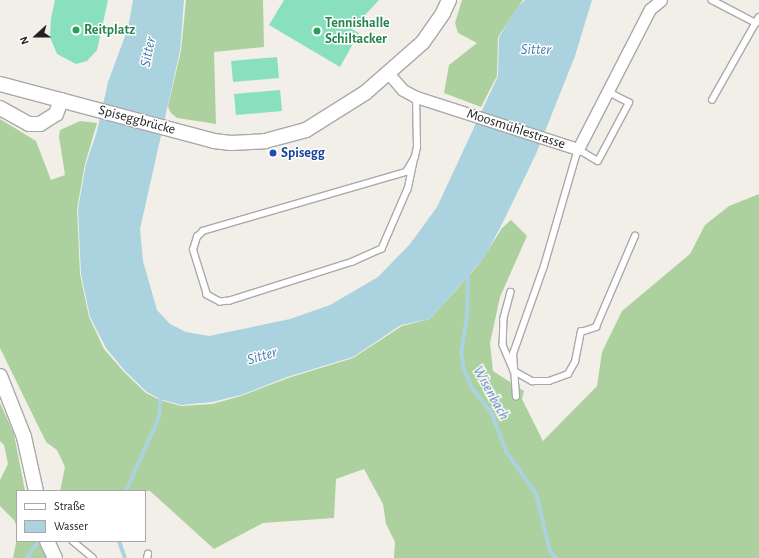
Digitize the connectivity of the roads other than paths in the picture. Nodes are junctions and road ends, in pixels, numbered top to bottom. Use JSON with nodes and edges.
{"nodes":[{"id":1,"x":449,"y":0,"type":"edge"},
{"id":2,"x":661,"y":0,"type":"edge"},
{"id":3,"x":712,"y":0,"type":"edge"},
{"id":4,"x":652,"y":4,"type":"edge"},
{"id":5,"x":759,"y":17,"type":"edge"},
{"id":6,"x":756,"y":23,"type":"junction"},
{"id":7,"x":390,"y":74,"type":"junction"},
{"id":8,"x":0,"y":84,"type":"edge"},
{"id":9,"x":606,"y":92,"type":"junction"},
{"id":10,"x":416,"y":97,"type":"junction"},
{"id":11,"x":712,"y":100,"type":"dead end"},
{"id":12,"x":66,"y":101,"type":"junction"},
{"id":13,"x":0,"y":108,"type":"edge"},
{"id":14,"x":578,"y":149,"type":"junction"},
{"id":15,"x":415,"y":157,"type":"junction"},
{"id":16,"x":635,"y":236,"type":"dead end"},
{"id":17,"x":511,"y":292,"type":"dead end"},
{"id":18,"x":514,"y":371,"type":"junction"},
{"id":19,"x":0,"y":376,"type":"edge"},
{"id":20,"x":516,"y":397,"type":"dead end"},
{"id":21,"x":36,"y":490,"type":"edge"},
{"id":22,"x":47,"y":542,"type":"edge"},
{"id":23,"x":74,"y":542,"type":"edge"},
{"id":24,"x":55,"y":558,"type":"edge"},
{"id":25,"x":93,"y":558,"type":"edge"}],
"edges":[{"from":1,"to":7,"type":"street","name":"Spiseggbrücke"},
{"from":2,"to":4,"type":"street","name":"Moosmühlestrasse"},
{"from":3,"to":6,"type":"lane"},
{"from":4,"to":9,"type":"street","name":"Moosmühlestrasse"},
{"from":5,"to":6,"type":"lane"},
{"from":6,"to":11,"type":"lane"},
{"from":7,"to":10,"type":"street","name":"Moosmühlestrasse"},
{"from":7,"to":12,"type":"street","name":"Spiseggbrücke"},
{"from":8,"to":12,"type":"street","name":"Spiseggbrücke"},
{"from":9,"to":14,"type":"street","name":"Moosmühlestrasse"},
{"from":9,"to":14,"type":"lane"},
{"from":10,"to":14,"type":"street","name":"Moosmühlestrasse"},
{"from":10,"to":15,"type":"lane"},
{"from":12,"to":13,"type":"street"},
{"from":14,"to":18,"type":"lane"},
{"from":15,"to":15,"type":"lane"},
{"from":16,"to":18,"type":"lane"},
{"from":17,"to":18,"type":"lane"},
{"from":18,"to":20,"type":"lane"},
{"from":19,"to":21,"type":"street"},
{"from":22,"to":24,"type":"street"},
{"from":23,"to":25,"type":"lane"}]}
